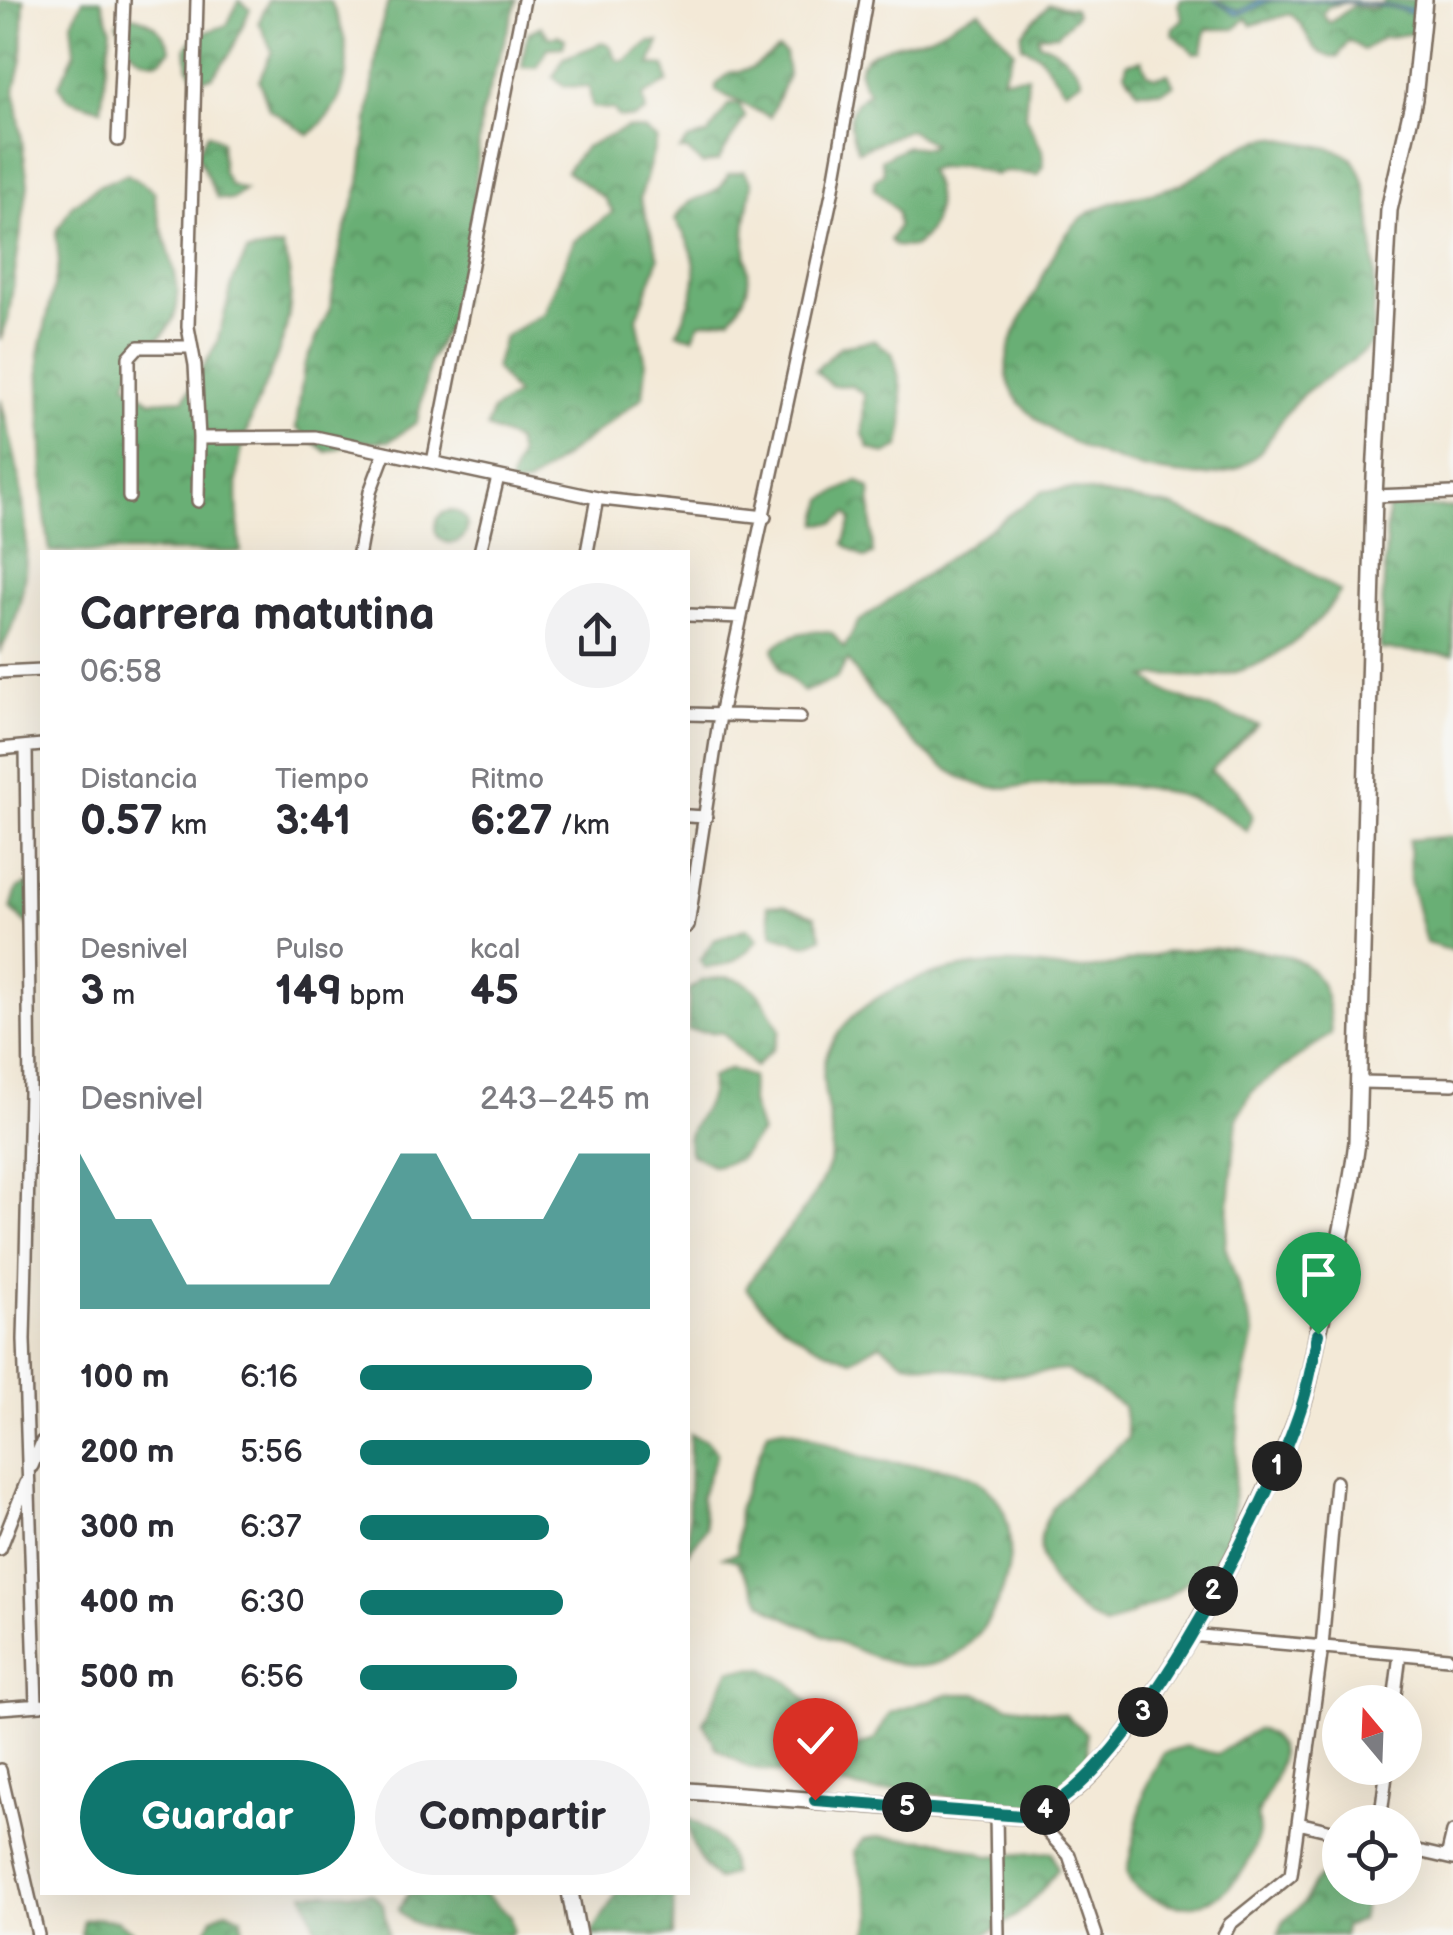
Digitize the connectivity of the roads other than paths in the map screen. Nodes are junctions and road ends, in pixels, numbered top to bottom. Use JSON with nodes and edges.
{"nodes":[{"id":1,"x":124,"y":0,"type":"edge"},
{"id":2,"x":196,"y":0,"type":"edge"},
{"id":3,"x":524,"y":0,"type":"edge"},
{"id":4,"x":866,"y":0,"type":"edge"},
{"id":5,"x":1424,"y":0,"type":"edge"},
{"id":6,"x":118,"y":140,"type":"dead end"},
{"id":7,"x":191,"y":347,"type":"junction"},
{"id":8,"x":198,"y":438,"type":"junction"},
{"id":9,"x":385,"y":452,"type":"junction"},
{"id":10,"x":433,"y":462,"type":"junction"},
{"id":11,"x":498,"y":476,"type":"junction"},
{"id":12,"x":1453,"y":493,"type":"edge"},
{"id":13,"x":1374,"y":496,"type":"junction"},
{"id":14,"x":129,"y":497,"type":"dead end"},
{"id":15,"x":597,"y":498,"type":"junction"},
{"id":16,"x":198,"y":501,"type":"dead end"},
{"id":17,"x":765,"y":516,"type":"junction"},
{"id":18,"x":359,"y":550,"type":"edge"},
{"id":19,"x":480,"y":550,"type":"edge"},
{"id":20,"x":587,"y":550,"type":"edge"},
{"id":21,"x":690,"y":615,"type":"edge"},
{"id":22,"x":741,"y":617,"type":"junction"},
{"id":23,"x":40,"y":670,"type":"edge"},
{"id":24,"x":0,"y":672,"type":"edge"},
{"id":25,"x":690,"y":714,"type":"edge"},
{"id":26,"x":720,"y":714,"type":"junction"},
{"id":27,"x":800,"y":717,"type":"dead end"},
{"id":28,"x":40,"y":746,"type":"edge"},
{"id":29,"x":26,"y":747,"type":"junction"},
{"id":30,"x":0,"y":749,"type":"edge"},
{"id":31,"x":690,"y":816,"type":"edge"},
{"id":32,"x":706,"y":817,"type":"junction"},
{"id":33,"x":690,"y":914,"type":"edge"},
{"id":34,"x":1360,"y":1082,"type":"junction"},
{"id":35,"x":1453,"y":1084,"type":"edge"},
{"id":36,"x":40,"y":1447,"type":"edge"},
{"id":37,"x":29,"y":1474,"type":"junction"},
{"id":38,"x":1336,"y":1482,"type":"dead end"},
{"id":39,"x":0,"y":1549,"type":"edge"},
{"id":40,"x":1190,"y":1635,"type":"junction"},
{"id":41,"x":1322,"y":1647,"type":"junction"},
{"id":42,"x":1400,"y":1654,"type":"junction"},
{"id":43,"x":1448,"y":1658,"type":"dead end"},
{"id":44,"x":1396,"y":1685,"type":"edge"},
{"id":45,"x":40,"y":1705,"type":"edge"},
{"id":46,"x":0,"y":1708,"type":"edge"},
{"id":47,"x":0,"y":1770,"type":"edge"},
{"id":48,"x":690,"y":1792,"type":"edge"},
{"id":49,"x":996,"y":1814,"type":"junction"},
{"id":50,"x":1032,"y":1815,"type":"junction"},
{"id":51,"x":1298,"y":1824,"type":"junction"},
{"id":52,"x":1322,"y":1829,"type":"edge"},
{"id":53,"x":1453,"y":1832,"type":"edge"},
{"id":54,"x":1422,"y":1852,"type":"edge"},
{"id":55,"x":1450,"y":1858,"type":"edge"},
{"id":56,"x":571,"y":1895,"type":"edge"},
{"id":57,"x":38,"y":1935,"type":"edge"},
{"id":58,"x":578,"y":1935,"type":"edge"},
{"id":59,"x":998,"y":1935,"type":"edge"},
{"id":60,"x":1096,"y":1935,"type":"edge"},
{"id":61,"x":1224,"y":1935,"type":"edge"}],
"edges":[{"from":1,"to":6,"type":"street"},
{"from":2,"to":7,"type":"street"},
{"from":3,"to":10,"type":"street"},
{"from":4,"to":17,"type":"street"},
{"from":5,"to":13,"type":"street"},
{"from":7,"to":8,"type":"street"},
{"from":7,"to":14,"type":"street"},
{"from":8,"to":9,"type":"street"},
{"from":8,"to":16,"type":"street"},
{"from":9,"to":10,"type":"street"},
{"from":9,"to":18,"type":"street"},
{"from":10,"to":11,"type":"street"},
{"from":11,"to":15,"type":"street"},
{"from":11,"to":19,"type":"street"},
{"from":12,"to":13,"type":"street"},
{"from":13,"to":34,"type":"street"},
{"from":15,"to":17,"type":"street"},
{"from":15,"to":20,"type":"street"},
{"from":17,"to":22,"type":"street"},
{"from":21,"to":22,"type":"street"},
{"from":22,"to":26,"type":"street"},
{"from":23,"to":24,"type":"street"},
{"from":25,"to":26,"type":"street"},
{"from":26,"to":27,"type":"street"},
{"from":26,"to":32,"type":"street"},
{"from":28,"to":29,"type":"street"},
{"from":29,"to":30,"type":"street"},
{"from":29,"to":37,"type":"street"},
{"from":31,"to":32,"type":"street"},
{"from":32,"to":33,"type":"street"},
{"from":34,"to":35,"type":"street"},
{"from":34,"to":40,"type":"street"},
{"from":36,"to":37,"type":"street"},
{"from":37,"to":39,"type":"street"},
{"from":37,"to":45,"type":"street"},
{"from":38,"to":41,"type":"street"},
{"from":40,"to":41,"type":"street"},
{"from":40,"to":50,"type":"street"},
{"from":41,"to":42,"type":"street"},
{"from":41,"to":51,"type":"street"},
{"from":42,"to":43,"type":"street"},
{"from":42,"to":44,"type":"street"},
{"from":45,"to":46,"type":"street"},
{"from":47,"to":57,"type":"street"},
{"from":48,"to":49,"type":"street"},
{"from":49,"to":50,"type":"street"},
{"from":49,"to":59,"type":"street"},
{"from":50,"to":60,"type":"street"},
{"from":51,"to":52,"type":"street"},
{"from":51,"to":61,"type":"street"},
{"from":53,"to":55,"type":"street"},
{"from":54,"to":55,"type":"street"},
{"from":56,"to":58,"type":"street"}]}
